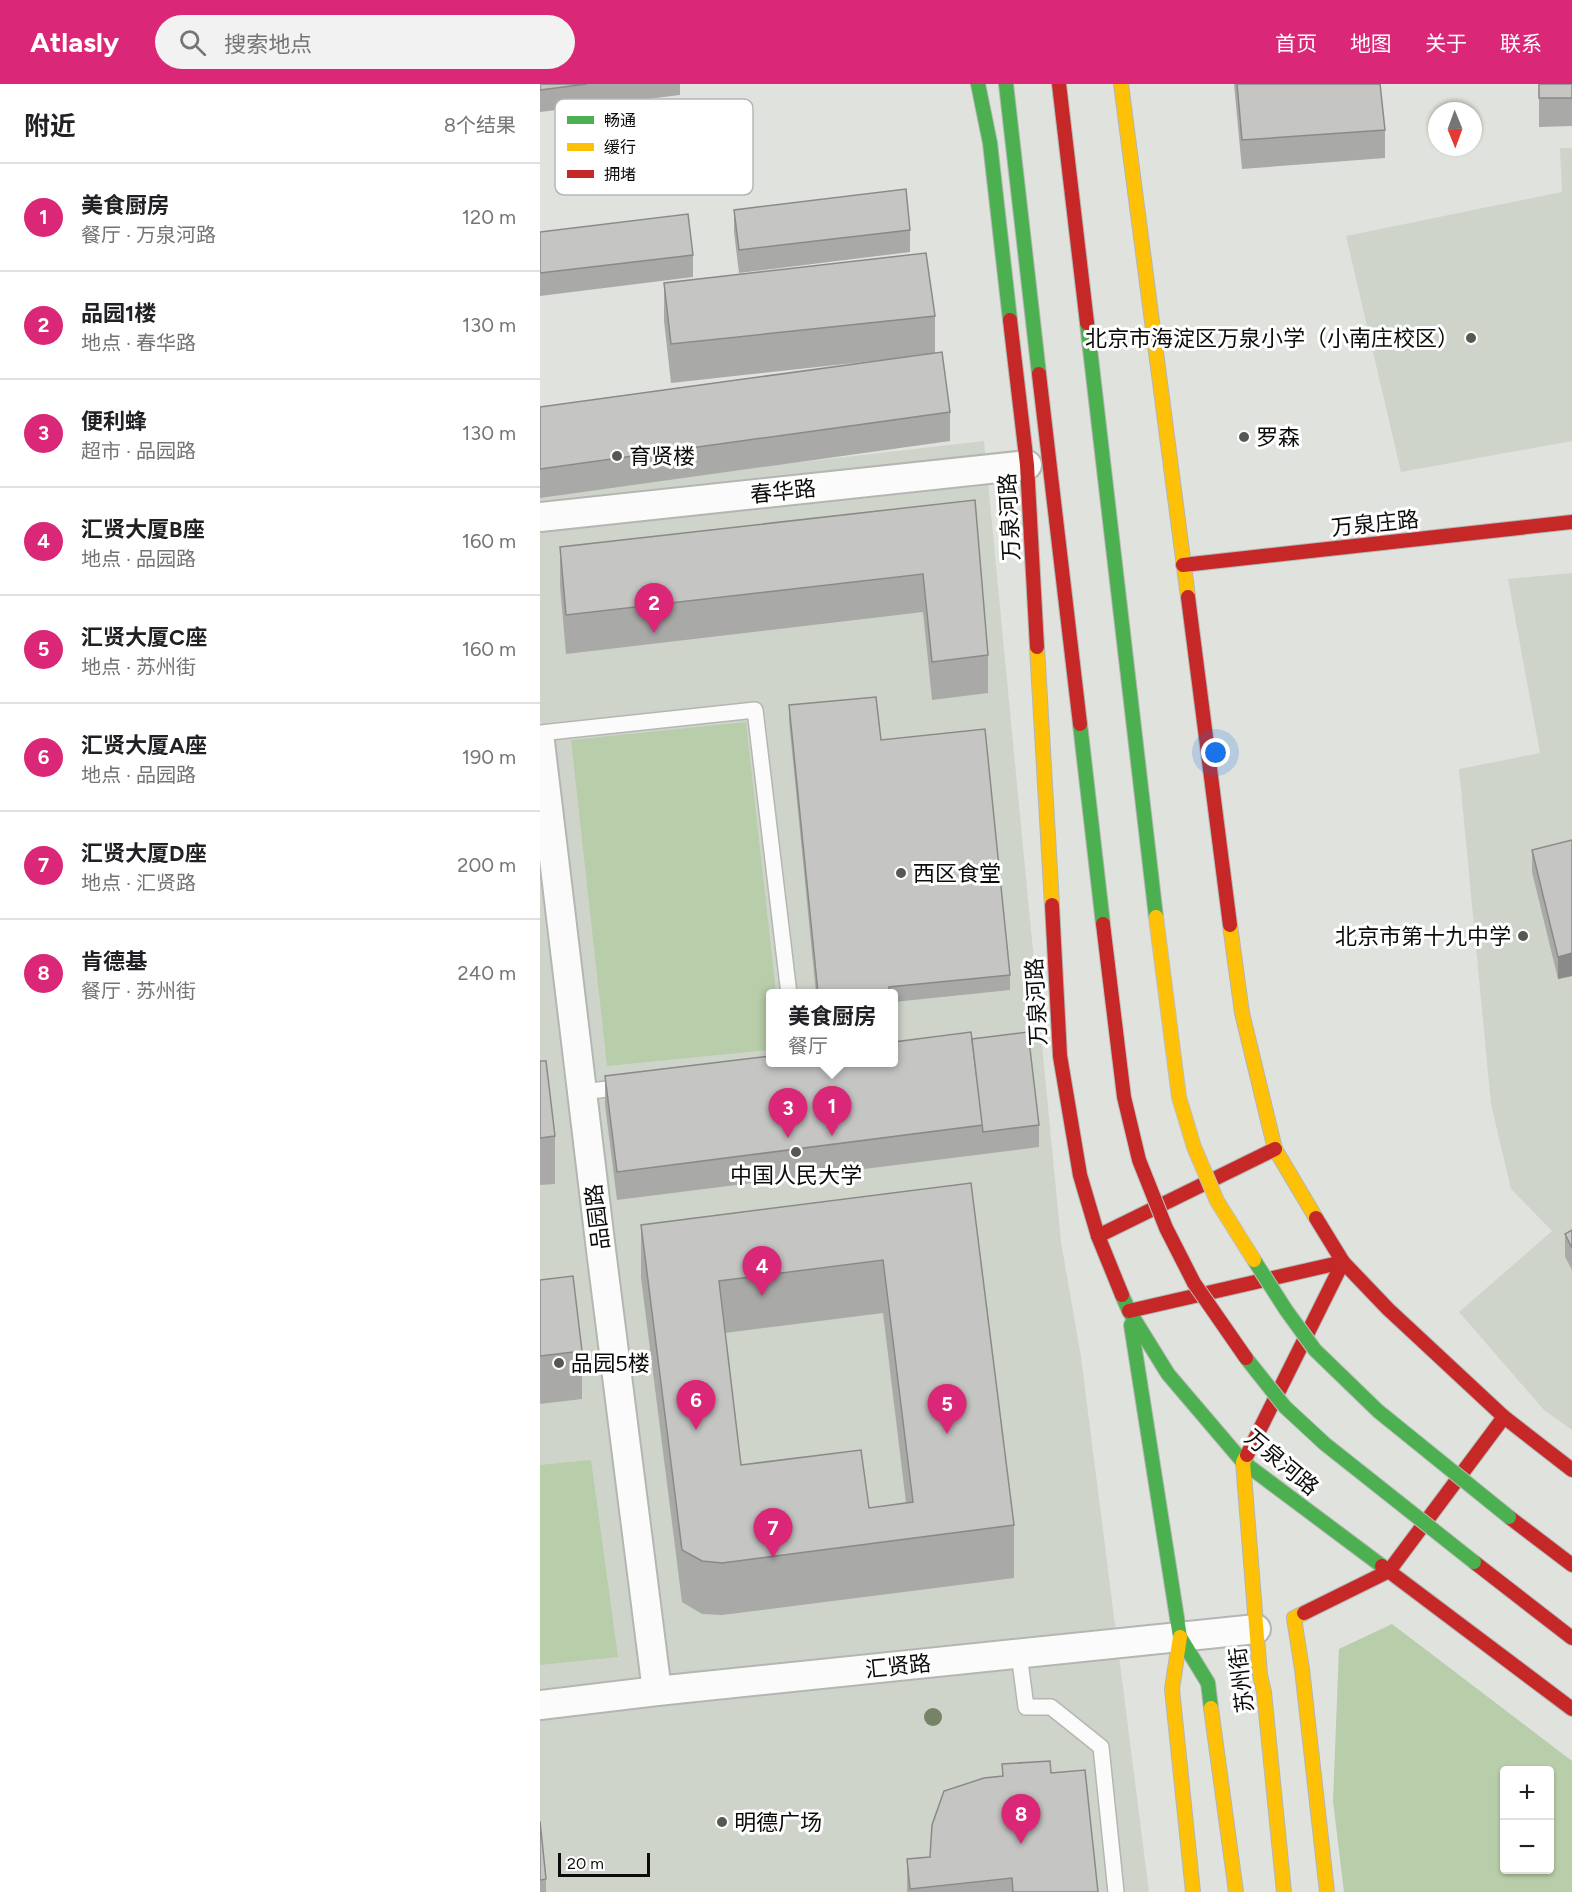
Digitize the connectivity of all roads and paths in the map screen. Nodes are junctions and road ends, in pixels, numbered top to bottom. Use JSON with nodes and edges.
{"nodes":[{"id":1,"x":978,"y":84,"type":"edge"},
{"id":2,"x":1006,"y":84,"type":"edge"},
{"id":3,"x":1059,"y":84,"type":"edge"},
{"id":4,"x":1121,"y":84,"type":"edge"},
{"id":5,"x":1027,"y":465,"type":"junction"},
{"id":6,"x":540,"y":517,"type":"edge"},
{"id":7,"x":1572,"y":522,"type":"edge"},
{"id":8,"x":1183,"y":565,"type":"junction"},
{"id":9,"x":540,"y":733,"type":"edge"},
{"id":10,"x":540,"y":742,"type":"edge"},
{"id":11,"x":789,"y":989,"type":"edge"},
{"id":12,"x":639,"y":1086,"type":"edge"},
{"id":13,"x":582,"y":1092,"type":"junction"},
{"id":14,"x":1275,"y":1149,"type":"junction"},
{"id":15,"x":1098,"y":1236,"type":"junction"},
{"id":16,"x":1343,"y":1262,"type":"junction"},
{"id":17,"x":1129,"y":1311,"type":"junction"},
{"id":18,"x":1504,"y":1417,"type":"junction"},
{"id":19,"x":1243,"y":1462,"type":"junction"},
{"id":20,"x":1572,"y":1470,"type":"edge"},
{"id":21,"x":1572,"y":1565,"type":"edge"},
{"id":22,"x":1389,"y":1571,"type":"junction"},
{"id":23,"x":1256,"y":1629,"type":"junction"},
{"id":24,"x":1180,"y":1637,"type":"junction"},
{"id":25,"x":1572,"y":1638,"type":"edge"},
{"id":26,"x":1019,"y":1654,"type":"junction"},
{"id":27,"x":657,"y":1691,"type":"junction"},
{"id":28,"x":540,"y":1705,"type":"edge"},
{"id":29,"x":1572,"y":1709,"type":"edge"},
{"id":30,"x":1116,"y":1892,"type":"edge"},
{"id":31,"x":1193,"y":1892,"type":"edge"},
{"id":32,"x":1236,"y":1892,"type":"edge"},
{"id":33,"x":1284,"y":1892,"type":"edge"},
{"id":34,"x":1327,"y":1892,"type":"edge"}],
"edges":[{"from":1,"to":5,"type":"main road","name":"万泉河路"},
{"from":2,"to":25,"type":"main road","name":"万泉河路","bridge":true},
{"from":3,"to":21,"type":"main road","bridge":true},
{"from":4,"to":8,"type":"main road"},
{"from":5,"to":6,"type":"street","name":"春华路"},
{"from":5,"to":15,"type":"main road","name":"万泉河路"},
{"from":7,"to":8,"type":"main road","name":"万泉庄路"},
{"from":8,"to":14,"type":"main road"},
{"from":9,"to":11,"type":"lane"},
{"from":10,"to":13,"type":"street","name":"品园路"},
{"from":12,"to":13,"type":"lane"},
{"from":13,"to":27,"type":"street","name":"品园路"},
{"from":14,"to":15,"type":"main road"},
{"from":14,"to":16,"type":"main road"},
{"from":15,"to":17,"type":"main road","name":"万泉河路"},
{"from":16,"to":17,"type":"main road"},
{"from":16,"to":18,"type":"main road"},
{"from":16,"to":19,"type":"main road"},
{"from":17,"to":19,"type":"main road","name":"万泉河路"},
{"from":17,"to":24,"type":"main road","name":"苏州街"},
{"from":18,"to":20,"type":"main road"},
{"from":18,"to":22,"type":"main road"},
{"from":19,"to":22,"type":"main road","name":"万泉河路"},
{"from":19,"to":23,"type":"main road","name":"苏州街"},
{"from":22,"to":29,"type":"main road","name":"万泉河路"},
{"from":22,"to":34,"type":"main road"},
{"from":23,"to":24,"type":"street","name":"汇贤路"},
{"from":23,"to":33,"type":"main road","name":"苏州街"},
{"from":24,"to":26,"type":"street","name":"汇贤路"},
{"from":24,"to":31,"type":"main road","name":"苏州街"},
{"from":24,"to":32,"type":"main road","name":"苏州街"},
{"from":26,"to":27,"type":"street","name":"汇贤路"},
{"from":26,"to":30,"type":"lane"},
{"from":27,"to":28,"type":"street","name":"汇贤路"}]}
